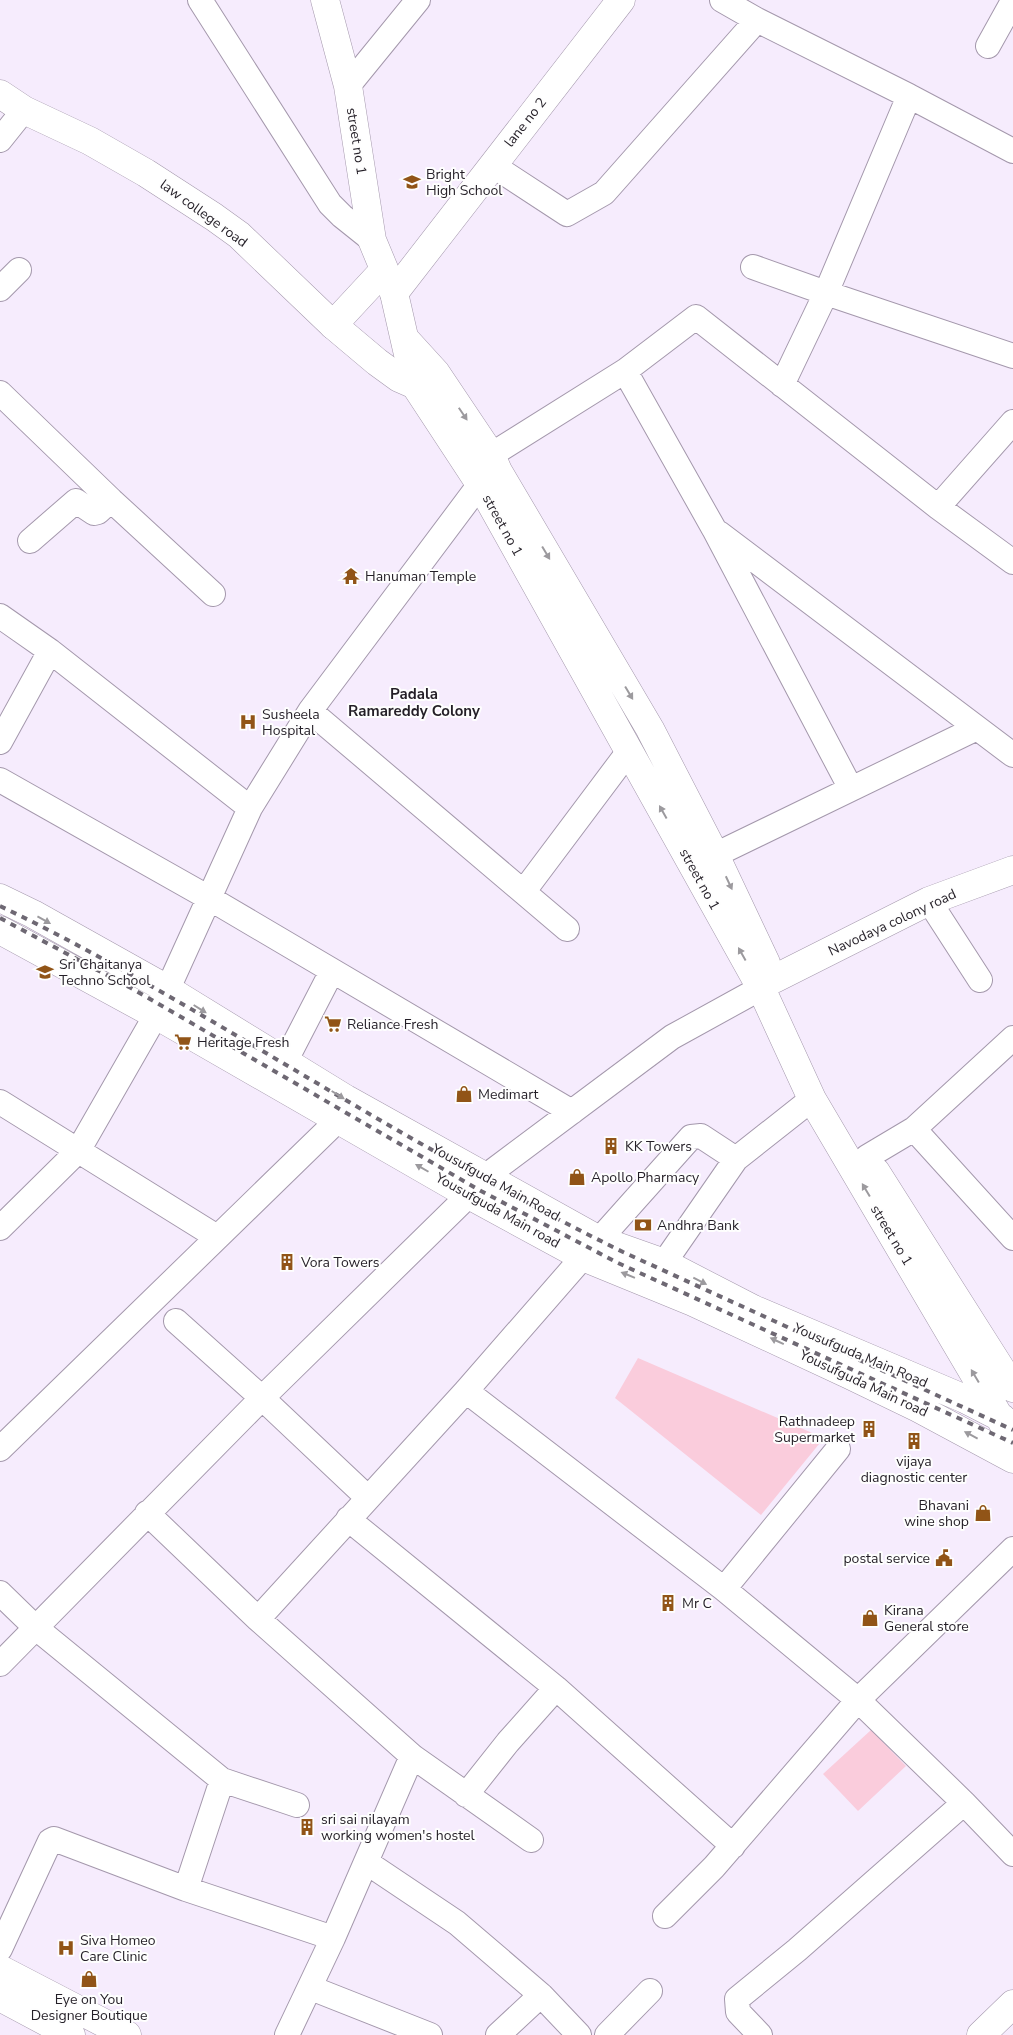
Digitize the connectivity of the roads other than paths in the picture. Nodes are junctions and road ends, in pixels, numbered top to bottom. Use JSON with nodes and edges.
{"nodes":[{"id":1,"x":200,"y":0,"type":"edge"},
{"id":2,"x":325,"y":0,"type":"edge"},
{"id":3,"x":418,"y":0,"type":"edge"},
{"id":4,"x":621,"y":0,"type":"edge"},
{"id":5,"x":722,"y":0,"type":"edge"},
{"id":6,"x":1013,"y":1,"type":"edge"},
{"id":7,"x":756,"y":20,"type":"junction"},
{"id":8,"x":988,"y":46,"type":"dead end"},
{"id":9,"x":348,"y":86,"type":"junction"},
{"id":10,"x":0,"y":94,"type":"edge"},
{"id":11,"x":909,"y":96,"type":"junction"},
{"id":12,"x":24,"y":110,"type":"junction"},
{"id":13,"x":0,"y":140,"type":"edge"},
{"id":14,"x":1013,"y":151,"type":"edge"},
{"id":15,"x":492,"y":165,"type":"junction"},
{"id":16,"x":372,"y":240,"type":"junction"},
{"id":17,"x":752,"y":266,"type":"dead end"},
{"id":18,"x":19,"y":270,"type":"dead end"},
{"id":19,"x":389,"y":282,"type":"junction"},
{"id":20,"x":0,"y":289,"type":"edge"},
{"id":21,"x":826,"y":293,"type":"junction"},
{"id":22,"x":333,"y":325,"type":"junction"},
{"id":23,"x":1013,"y":356,"type":"edge"},
{"id":24,"x":625,"y":371,"type":"junction"},
{"id":25,"x":426,"y":379,"type":"junction"},
{"id":26,"x":782,"y":385,"type":"junction"},
{"id":27,"x":0,"y":393,"type":"edge"},
{"id":28,"x":1013,"y":422,"type":"edge"},
{"id":29,"x":490,"y":470,"type":"junction"},
{"id":30,"x":111,"y":500,"type":"junction"},
{"id":31,"x":938,"y":507,"type":"junction"},
{"id":32,"x":714,"y":529,"type":"junction"},
{"id":33,"x":30,"y":541,"type":"dead end"},
{"id":34,"x":1013,"y":562,"type":"edge"},
{"id":35,"x":214,"y":594,"type":"dead end"},
{"id":36,"x":0,"y":616,"type":"edge"},
{"id":37,"x":50,"y":651,"type":"junction"},
{"id":38,"x":310,"y":711,"type":"junction"},
{"id":39,"x":978,"y":728,"type":"junction"},
{"id":40,"x":0,"y":742,"type":"edge"},
{"id":41,"x":628,"y":752,"type":"junction"},
{"id":42,"x":1013,"y":755,"type":"edge"},
{"id":43,"x":0,"y":780,"type":"edge"},
{"id":44,"x":851,"y":789,"type":"junction"},
{"id":45,"x":250,"y":808,"type":"junction"},
{"id":46,"x":715,"y":855,"type":"junction"},
{"id":47,"x":1012,"y":872,"type":"edge"},
{"id":48,"x":524,"y":891,"type":"junction"},
{"id":49,"x":0,"y":898,"type":"edge"},
{"id":50,"x":209,"y":898,"type":"junction"},
{"id":51,"x":929,"y":901,"type":"junction"},
{"id":52,"x":567,"y":929,"type":"dead end"},
{"id":53,"x":0,"y":930,"type":"edge"},
{"id":54,"x":332,"y":971,"type":"junction"},
{"id":55,"x":980,"y":980,"type":"dead end"},
{"id":56,"x":767,"y":983,"type":"junction"},
{"id":57,"x":167,"y":989,"type":"junction"},
{"id":58,"x":156,"y":1015,"type":"junction"},
{"id":59,"x":1013,"y":1038,"type":"edge"},
{"id":60,"x":285,"y":1062,"type":"junction"},
{"id":61,"x":812,"y":1099,"type":"junction"},
{"id":62,"x":0,"y":1102,"type":"edge"},
{"id":63,"x":572,"y":1112,"type":"junction"},
{"id":64,"x":338,"y":1120,"type":"junction"},
{"id":65,"x":914,"y":1129,"type":"junction"},
{"id":66,"x":843,"y":1135,"type":"junction"},
{"id":67,"x":78,"y":1151,"type":"junction"},
{"id":68,"x":867,"y":1157,"type":"junction"},
{"id":69,"x":736,"y":1159,"type":"junction"},
{"id":70,"x":477,"y":1185,"type":"junction"},
{"id":71,"x":0,"y":1228,"type":"edge"},
{"id":72,"x":217,"y":1237,"type":"junction"},
{"id":73,"x":1013,"y":1238,"type":"edge"},
{"id":74,"x":591,"y":1248,"type":"junction"},
{"id":75,"x":664,"y":1263,"type":"junction"},
{"id":76,"x":176,"y":1321,"type":"dead end"},
{"id":77,"x":1012,"y":1385,"type":"edge"},
{"id":78,"x":466,"y":1391,"type":"junction"},
{"id":79,"x":262,"y":1398,"type":"junction"},
{"id":80,"x":1007,"y":1420,"type":"edge"},
{"id":81,"x":1013,"y":1442,"type":"edge"},
{"id":82,"x":838,"y":1448,"type":"dead end"},
{"id":83,"x":0,"y":1449,"type":"edge"},
{"id":84,"x":1013,"y":1459,"type":"edge"},
{"id":85,"x":368,"y":1498,"type":"junction"},
{"id":86,"x":147,"y":1513,"type":"junction"},
{"id":87,"x":348,"y":1519,"type":"junction"},
{"id":88,"x":1013,"y":1549,"type":"edge"},
{"id":89,"x":724,"y":1588,"type":"junction"},
{"id":90,"x":0,"y":1593,"type":"edge"},
{"id":91,"x":258,"y":1619,"type":"junction"},
{"id":92,"x":36,"y":1628,"type":"junction"},
{"id":93,"x":0,"y":1664,"type":"edge"},
{"id":94,"x":556,"y":1688,"type":"junction"},
{"id":95,"x":858,"y":1700,"type":"junction"},
{"id":96,"x":412,"y":1756,"type":"junction"},
{"id":97,"x":222,"y":1780,"type":"junction"},
{"id":98,"x":466,"y":1795,"type":"junction"},
{"id":99,"x":964,"y":1803,"type":"junction"},
{"id":100,"x":297,"y":1805,"type":"dead end"},
{"id":101,"x":531,"y":1840,"type":"dead end"},
{"id":102,"x":733,"y":1846,"type":"junction"},
{"id":103,"x":1013,"y":1854,"type":"edge"},
{"id":104,"x":366,"y":1862,"type":"junction"},
{"id":105,"x":186,"y":1889,"type":"junction"},
{"id":106,"x":665,"y":1916,"type":"dead end"},
{"id":107,"x":333,"y":1938,"type":"junction"},
{"id":108,"x":0,"y":1949,"type":"edge"},
{"id":109,"x":0,"y":1969,"type":"edge"},
{"id":110,"x":311,"y":1988,"type":"junction"},
{"id":111,"x":650,"y":1991,"type":"dead end"},
{"id":112,"x":541,"y":1995,"type":"junction"},
{"id":113,"x":0,"y":1997,"type":"edge"},
{"id":114,"x":1013,"y":2004,"type":"edge"},
{"id":115,"x":71,"y":2035,"type":"edge"},
{"id":116,"x":127,"y":2035,"type":"edge"},
{"id":117,"x":287,"y":2035,"type":"edge"},
{"id":118,"x":430,"y":2035,"type":"edge"},
{"id":119,"x":498,"y":2035,"type":"edge"},
{"id":120,"x":579,"y":2035,"type":"edge"},
{"id":121,"x":607,"y":2035,"type":"edge"},
{"id":122,"x":760,"y":2035,"type":"edge"},
{"id":123,"x":981,"y":2035,"type":"edge"}],
"edges":[{"from":1,"to":16,"type":"street"},
{"from":2,"to":9,"type":"main road","name":"street no 1"},
{"from":3,"to":9,"type":"street"},
{"from":4,"to":15,"type":"main road","name":"lane no 2"},
{"from":5,"to":7,"type":"street"},
{"from":6,"to":8,"type":"street"},
{"from":7,"to":11,"type":"street"},
{"from":7,"to":15,"type":"street"},
{"from":9,"to":16,"type":"main road","name":"street no 1"},
{"from":10,"to":12,"type":"main road","name":"law college road"},
{"from":11,"to":14,"type":"street"},
{"from":11,"to":21,"type":"street"},
{"from":12,"to":13,"type":"street"},
{"from":12,"to":22,"type":"main road","name":"law college road"},
{"from":15,"to":19,"type":"main road","name":"lane no 2"},
{"from":16,"to":19,"type":"main road","name":"street no 1"},
{"from":17,"to":21,"type":"street"},
{"from":18,"to":20,"type":"street"},
{"from":19,"to":22,"type":"main road","name":"lane no 2"},
{"from":19,"to":25,"type":"main road","name":"street no 1"},
{"from":21,"to":23,"type":"street"},
{"from":21,"to":26,"type":"street"},
{"from":22,"to":25,"type":"main road","name":"law college road"},
{"from":24,"to":26,"type":"street"},
{"from":24,"to":29,"type":"street"},
{"from":24,"to":32,"type":"street"},
{"from":25,"to":29,"type":"main road","name":"street no 1"},
{"from":26,"to":31,"type":"street"},
{"from":27,"to":30,"type":"street"},
{"from":28,"to":31,"type":"street"},
{"from":29,"to":38,"type":"street"},
{"from":29,"to":41,"type":"main road","name":"street no 1"},
{"from":29,"to":46,"type":"main road","name":"street no 1","one_way":true},
{"from":30,"to":33,"type":"street"},
{"from":30,"to":35,"type":"street"},
{"from":31,"to":34,"type":"street"},
{"from":32,"to":39,"type":"street"},
{"from":32,"to":44,"type":"street"},
{"from":36,"to":37,"type":"street"},
{"from":37,"to":40,"type":"street"},
{"from":37,"to":45,"type":"street"},
{"from":38,"to":45,"type":"street"},
{"from":38,"to":48,"type":"street"},
{"from":39,"to":42,"type":"street"},
{"from":39,"to":44,"type":"street"},
{"from":41,"to":48,"type":"street"},
{"from":56,"to":41,"type":"main road","name":"street no 1","one_way":true},
{"from":43,"to":50,"type":"street"},
{"from":44,"to":46,"type":"street"},
{"from":45,"to":50,"type":"street"},
{"from":46,"to":56,"type":"main road","name":"street no 1","one_way":true},
{"from":47,"to":51,"type":"main road","name":"Navodaya colony road"},
{"from":48,"to":52,"type":"street"},
{"from":49,"to":57,"type":"main road","name":"Yousufguda Main Road","one_way":true},
{"from":50,"to":54,"type":"street"},
{"from":50,"to":57,"type":"street"},
{"from":51,"to":55,"type":"street"},
{"from":51,"to":56,"type":"main road","name":"Navodaya colony road"},
{"from":53,"to":58,"type":"main road","name":"Yousufguda Main road"},
{"from":54,"to":60,"type":"street"},
{"from":54,"to":63,"type":"street"},
{"from":56,"to":61,"type":"main road","name":"street no 1"},
{"from":56,"to":63,"type":"street"},
{"from":56,"to":66,"type":"main road","name":"street no 1"},
{"from":57,"to":58,"type":"street"},
{"from":57,"to":60,"type":"main road","name":"Yousufguda Main Road","one_way":true},
{"from":58,"to":64,"type":"main road","name":"Yousufguda Main road"},
{"from":58,"to":67,"type":"street"},
{"from":59,"to":65,"type":"street"},
{"from":60,"to":70,"type":"main road","name":"Yousufguda Main Road","one_way":true},
{"from":61,"to":66,"type":"main road","name":"street no 1"},
{"from":61,"to":69,"type":"street"},
{"from":62,"to":67,"type":"street"},
{"from":63,"to":70,"type":"street"},
{"from":70,"to":64,"type":"main road","name":"Yousufguda Main road","one_way":true},
{"from":64,"to":72,"type":"street"},
{"from":65,"to":68,"type":"street"},
{"from":65,"to":73,"type":"street"},
{"from":66,"to":68,"type":"main road","name":"street no 1"},
{"from":80,"to":66,"type":"main road","name":"street no 1","one_way":true},
{"from":67,"to":71,"type":"street"},
{"from":67,"to":72,"type":"street"},
{"from":68,"to":77,"type":"main road","name":"street no 1"},
{"from":69,"to":74,"type":"street"},
{"from":69,"to":75,"type":"street"},
{"from":70,"to":74,"type":"main road","name":"Yousufguda Main Road"},
{"from":70,"to":79,"type":"street"},
{"from":72,"to":83,"type":"street"},
{"from":74,"to":75,"type":"main road","name":"Yousufguda Main Road"},
{"from":74,"to":78,"type":"street"},
{"from":84,"to":74,"type":"main road","name":"Yousufguda Main road","one_way":true},
{"from":75,"to":80,"type":"main road","name":"Yousufguda Main Road","one_way":true},
{"from":76,"to":79,"type":"street"},
{"from":78,"to":85,"type":"street"},
{"from":78,"to":89,"type":"street"},
{"from":79,"to":85,"type":"street"},
{"from":79,"to":86,"type":"street"},
{"from":80,"to":81,"type":"main road","name":"street no 1"},
{"from":82,"to":89,"type":"street"},
{"from":85,"to":87,"type":"street"},
{"from":86,"to":91,"type":"street"},
{"from":86,"to":92,"type":"street"},
{"from":87,"to":91,"type":"street"},
{"from":87,"to":94,"type":"street"},
{"from":88,"to":95,"type":"street"},
{"from":89,"to":95,"type":"street"},
{"from":90,"to":92,"type":"street"},
{"from":91,"to":96,"type":"street"},
{"from":92,"to":93,"type":"street"},
{"from":92,"to":97,"type":"street"},
{"from":94,"to":98,"type":"street"},
{"from":94,"to":102,"type":"street"},
{"from":95,"to":99,"type":"street"},
{"from":95,"to":102,"type":"street"},
{"from":96,"to":98,"type":"street"},
{"from":96,"to":104,"type":"street"},
{"from":97,"to":100,"type":"street"},
{"from":97,"to":105,"type":"street"},
{"from":98,"to":101,"type":"street"},
{"from":99,"to":103,"type":"street"},
{"from":99,"to":122,"type":"street"},
{"from":102,"to":106,"type":"street"},
{"from":104,"to":107,"type":"street"},
{"from":104,"to":112,"type":"street"},
{"from":105,"to":107,"type":"street"},
{"from":105,"to":108,"type":"street"},
{"from":107,"to":110,"type":"street"},
{"from":109,"to":116,"type":"main road"},
{"from":110,"to":117,"type":"street"},
{"from":110,"to":118,"type":"street"},
{"from":111,"to":121,"type":"street"},
{"from":112,"to":119,"type":"street"},
{"from":112,"to":120,"type":"street"},
{"from":113,"to":115,"type":"main road"},
{"from":114,"to":123,"type":"main road"}]}
